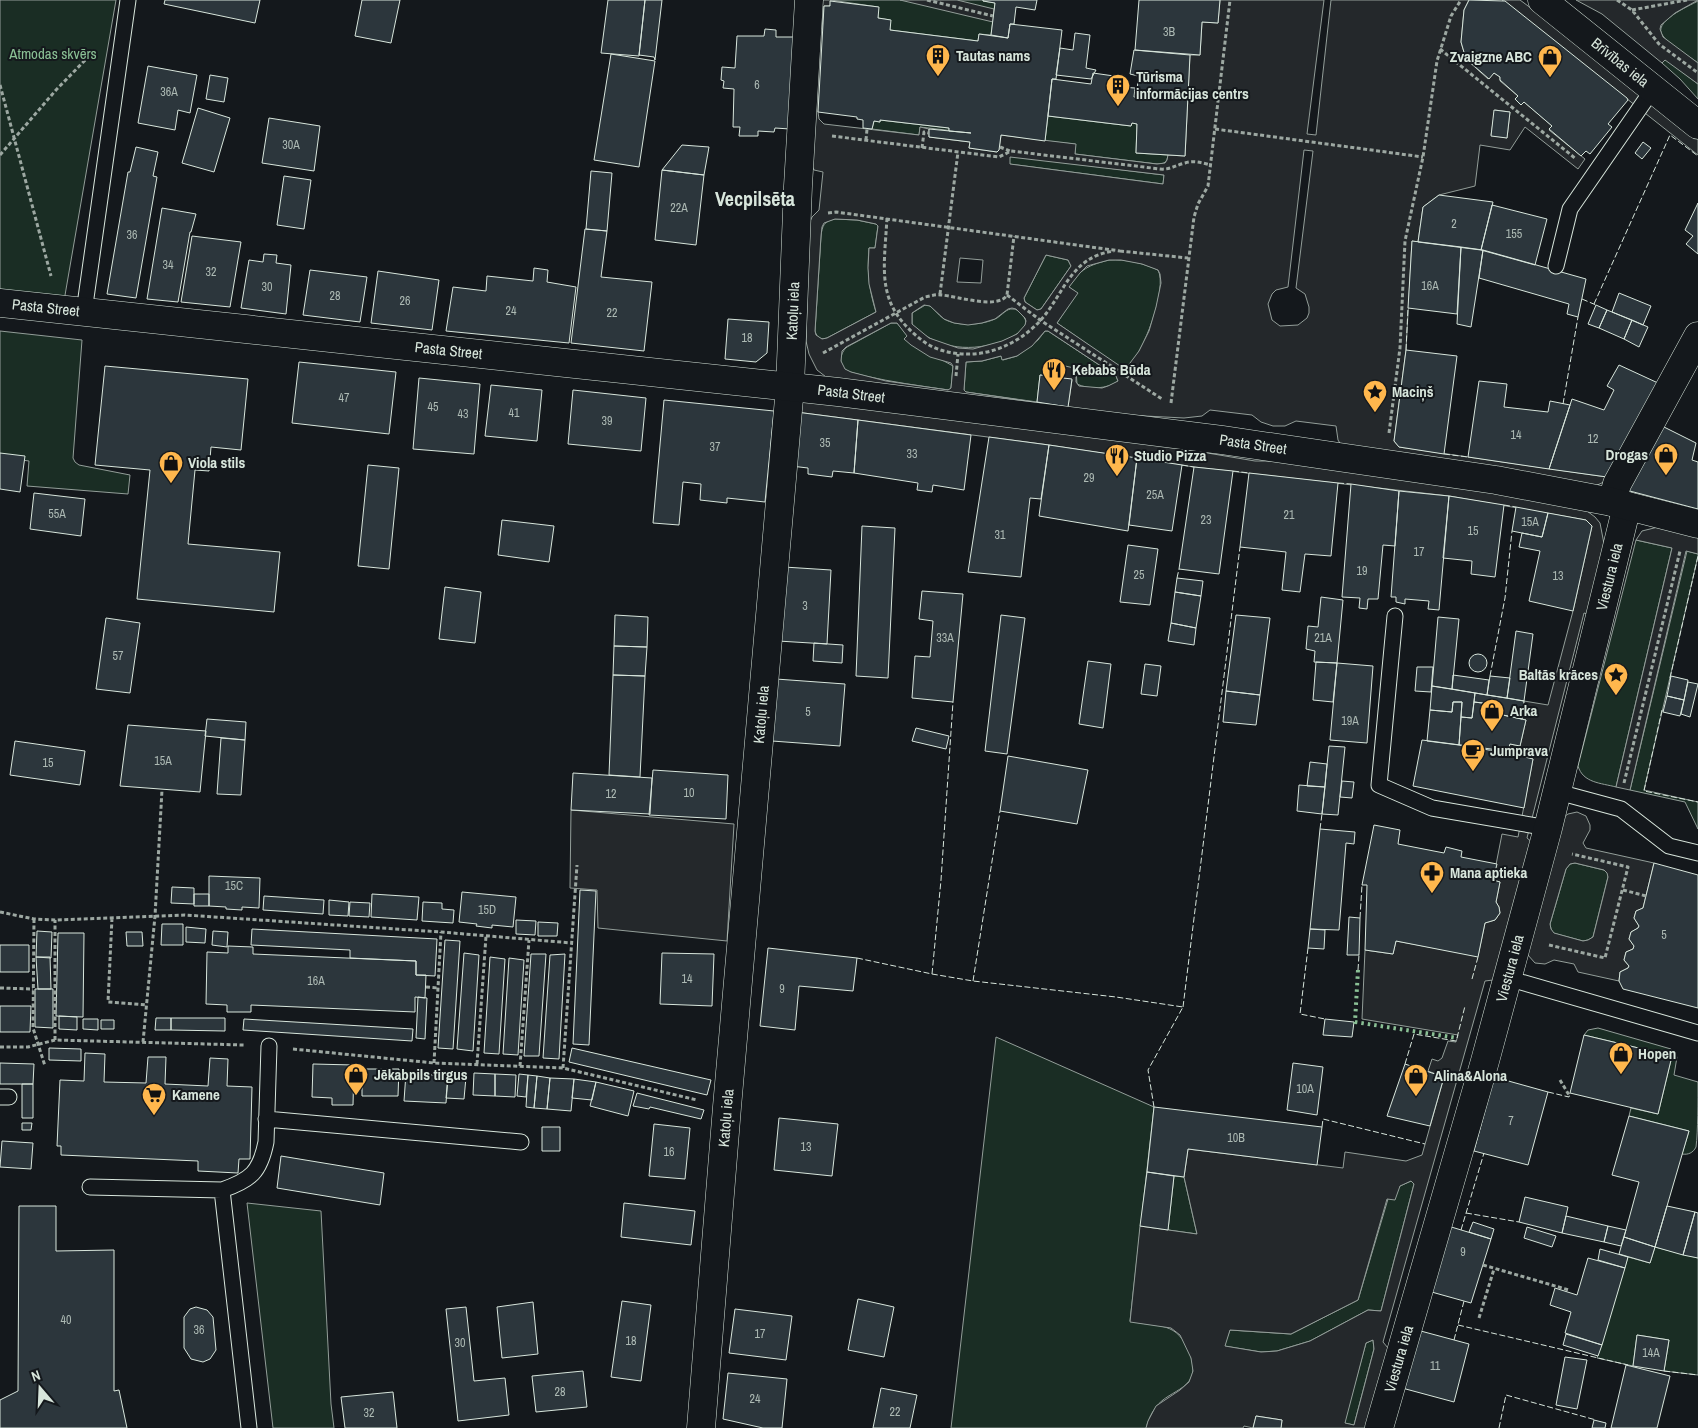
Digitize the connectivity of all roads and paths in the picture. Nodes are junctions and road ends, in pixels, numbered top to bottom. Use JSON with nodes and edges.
{"nodes":[{"id":1,"x":128,"y":0,"type":"edge"},
{"id":2,"x":809,"y":0,"type":"edge"},
{"id":3,"x":927,"y":0,"type":"edge"},
{"id":4,"x":1230,"y":0,"type":"edge"},
{"id":5,"x":1461,"y":0,"type":"edge"},
{"id":6,"x":1542,"y":0,"type":"edge"},
{"id":7,"x":1617,"y":0,"type":"edge"},
{"id":8,"x":1687,"y":0,"type":"edge"},
{"id":9,"x":1632,"y":10,"type":"junction"},
{"id":10,"x":993,"y":16,"type":"dead end"},
{"id":11,"x":125,"y":19,"type":"junction"},
{"id":12,"x":1440,"y":49,"type":"junction"},
{"id":13,"x":1698,"y":73,"type":"edge"},
{"id":14,"x":0,"y":85,"type":"edge"},
{"id":15,"x":1653,"y":89,"type":"junction"},
{"id":16,"x":1698,"y":125,"type":"edge"},
{"id":17,"x":868,"y":129,"type":"dead end"},
{"id":18,"x":1215,"y":129,"type":"junction"},
{"id":19,"x":929,"y":133,"type":"dead end"},
{"id":20,"x":827,"y":135,"type":"dead end"},
{"id":21,"x":14,"y":139,"type":"junction"},
{"id":22,"x":866,"y":140,"type":"junction"},
{"id":23,"x":1000,"y":147,"type":"dead end"},
{"id":24,"x":922,"y":148,"type":"junction"},
{"id":25,"x":984,"y":150,"type":"dead end"},
{"id":26,"x":1011,"y":151,"type":"junction"},
{"id":27,"x":958,"y":152,"type":"junction"},
{"id":28,"x":0,"y":155,"type":"edge"},
{"id":29,"x":984,"y":156,"type":"junction"},
{"id":30,"x":1423,"y":157,"type":"junction"},
{"id":31,"x":1211,"y":165,"type":"junction"},
{"id":32,"x":1594,"y":174,"type":"junction"},
{"id":33,"x":822,"y":215,"type":"dead end"},
{"id":34,"x":887,"y":218,"type":"junction"},
{"id":35,"x":948,"y":227,"type":"junction"},
{"id":36,"x":1014,"y":236,"type":"junction"},
{"id":37,"x":1120,"y":251,"type":"junction"},
{"id":38,"x":1188,"y":258,"type":"junction"},
{"id":39,"x":1556,"y":266,"type":"dead end"},
{"id":40,"x":940,"y":294,"type":"junction"},
{"id":41,"x":1006,"y":295,"type":"junction"},
{"id":42,"x":0,"y":303,"type":"edge"},
{"id":43,"x":72,"y":311,"type":"junction"},
{"id":44,"x":895,"y":313,"type":"junction"},
{"id":45,"x":1040,"y":320,"type":"junction"},
{"id":46,"x":1695,"y":351,"type":"edge"},
{"id":47,"x":818,"y":356,"type":"dead end"},
{"id":48,"x":790,"y":387,"type":"junction"},
{"id":49,"x":1170,"y":405,"type":"junction"},
{"id":50,"x":1180,"y":406,"type":"dead end"},
{"id":51,"x":1380,"y":432,"type":"dead end"},
{"id":52,"x":1389,"y":434,"type":"junction"},
{"id":53,"x":1385,"y":465,"type":"junction"},
{"id":54,"x":1620,"y":504,"type":"junction"},
{"id":55,"x":1698,"y":524,"type":"edge"},
{"id":56,"x":1680,"y":550,"type":"dead end"},
{"id":57,"x":1395,"y":616,"type":"dead end"},
{"id":58,"x":162,"y":790,"type":"dead end"},
{"id":59,"x":1558,"y":792,"type":"junction"},
{"id":60,"x":1604,"y":804,"type":"junction"},
{"id":61,"x":1548,"y":828,"type":"junction"},
{"id":62,"x":1568,"y":853,"type":"dead end"},
{"id":63,"x":1698,"y":853,"type":"edge"},
{"id":64,"x":577,"y":865,"type":"dead end"},
{"id":65,"x":1622,"y":890,"type":"junction"},
{"id":66,"x":1646,"y":896,"type":"dead end"},
{"id":67,"x":0,"y":912,"type":"edge"},
{"id":68,"x":155,"y":916,"type":"junction"},
{"id":69,"x":112,"y":918,"type":"junction"},
{"id":70,"x":34,"y":919,"type":"junction"},
{"id":71,"x":56,"y":920,"type":"junction"},
{"id":72,"x":441,"y":932,"type":"junction"},
{"id":73,"x":486,"y":936,"type":"junction"},
{"id":74,"x":529,"y":940,"type":"junction"},
{"id":75,"x":572,"y":944,"type":"junction"},
{"id":76,"x":1518,"y":981,"type":"junction"},
{"id":77,"x":426,"y":987,"type":"dead end"},
{"id":78,"x":0,"y":988,"type":"edge"},
{"id":79,"x":438,"y":988,"type":"junction"},
{"id":80,"x":33,"y":989,"type":"junction"},
{"id":81,"x":146,"y":1005,"type":"junction"},
{"id":82,"x":1698,"y":1033,"type":"edge"},
{"id":83,"x":55,"y":1040,"type":"junction"},
{"id":84,"x":143,"y":1042,"type":"junction"},
{"id":85,"x":38,"y":1044,"type":"junction"},
{"id":86,"x":269,"y":1046,"type":"junction"},
{"id":87,"x":0,"y":1047,"type":"edge"},
{"id":88,"x":434,"y":1063,"type":"junction"},
{"id":89,"x":478,"y":1064,"type":"junction"},
{"id":90,"x":45,"y":1066,"type":"dead end"},
{"id":91,"x":520,"y":1066,"type":"junction"},
{"id":92,"x":563,"y":1068,"type":"junction"},
{"id":93,"x":1560,"y":1080,"type":"dead end"},
{"id":94,"x":1569,"y":1095,"type":"dead end"},
{"id":95,"x":727,"y":1107,"type":"junction"},
{"id":96,"x":266,"y":1119,"type":"junction"},
{"id":97,"x":521,"y":1142,"type":"dead end"},
{"id":98,"x":90,"y":1187,"type":"dead end"},
{"id":99,"x":222,"y":1190,"type":"junction"},
{"id":100,"x":1483,"y":1265,"type":"dead end"},
{"id":101,"x":1494,"y":1269,"type":"junction"},
{"id":102,"x":1569,"y":1290,"type":"dead end"},
{"id":103,"x":1479,"y":1318,"type":"dead end"},
{"id":104,"x":249,"y":1428,"type":"edge"},
{"id":105,"x":701,"y":1428,"type":"edge"},
{"id":106,"x":1379,"y":1428,"type":"edge"}],
"edges":[{"from":1,"to":11,"type":"lane"},
{"from":2,"to":48,"type":"street","name":"Katoļu iela"},
{"from":3,"to":10,"type":"path"},
{"from":4,"to":18,"type":"path"},
{"from":5,"to":12,"type":"path"},
{"from":6,"to":15,"type":"street","name":"Brīvības iela"},
{"from":7,"to":9,"type":"path"},
{"from":8,"to":9,"type":"path"},
{"from":9,"to":13,"type":"path"},
{"from":11,"to":21,"type":"path"},
{"from":11,"to":43,"type":"lane"},
{"from":12,"to":30,"type":"path"},
{"from":12,"to":32,"type":"path"},
{"from":14,"to":21,"type":"path"},
{"from":15,"to":16,"type":"street","name":"Brīvības iela"},
{"from":15,"to":32,"type":"lane"},
{"from":17,"to":22,"type":"path"},
{"from":18,"to":30,"type":"path"},
{"from":18,"to":31,"type":"path"},
{"from":19,"to":24,"type":"path"},
{"from":20,"to":22,"type":"path"},
{"from":21,"to":28,"type":"path"},
{"from":21,"to":43,"type":"path"},
{"from":22,"to":24,"type":"path"},
{"from":23,"to":26,"type":"path"},
{"from":24,"to":27,"type":"path"},
{"from":25,"to":29,"type":"path"},
{"from":26,"to":29,"type":"path"},
{"from":26,"to":31,"type":"path"},
{"from":27,"to":29,"type":"path"},
{"from":27,"to":35,"type":"path"},
{"from":30,"to":52,"type":"path"},
{"from":31,"to":38,"type":"path"},
{"from":32,"to":39,"type":"lane"},
{"from":33,"to":34,"type":"path"},
{"from":34,"to":35,"type":"path"},
{"from":34,"to":44,"type":"path"},
{"from":35,"to":36,"type":"path"},
{"from":35,"to":40,"type":"path"},
{"from":36,"to":37,"type":"path"},
{"from":36,"to":41,"type":"path"},
{"from":37,"to":38,"type":"path"},
{"from":37,"to":45,"type":"path"},
{"from":38,"to":49,"type":"path"},
{"from":40,"to":41,"type":"path"},
{"from":40,"to":44,"type":"path"},
{"from":41,"to":45,"type":"path"},
{"from":42,"to":43,"type":"street","name":"Pasta Street"},
{"from":43,"to":48,"type":"street","name":"Pasta Street"},
{"from":44,"to":45,"type":"path"},
{"from":44,"to":47,"type":"path"},
{"from":45,"to":49,"type":"path"},
{"from":46,"to":54,"type":"street","name":"Viestura iela"},
{"from":48,"to":53,"type":"street","name":"Pasta Street"},
{"from":48,"to":95,"type":"street","name":"Katoļu iela"},
{"from":49,"to":50,"type":"path"},
{"from":51,"to":52,"type":"path"},
{"from":52,"to":53,"type":"path"},
{"from":53,"to":54,"type":"street","name":"Pasta Street"},
{"from":54,"to":55,"type":"street","name":"Pasta Street"},
{"from":54,"to":59,"type":"street","name":"Viestura iela"},
{"from":56,"to":60,"type":"path"},
{"from":57,"to":61,"type":"lane"},
{"from":58,"to":68,"type":"path"},
{"from":59,"to":60,"type":"lane"},
{"from":59,"to":61,"type":"street","name":"Viestura iela"},
{"from":60,"to":63,"type":"lane"},
{"from":61,"to":76,"type":"street","name":"Viestura iela"},
{"from":62,"to":65,"type":"path"},
{"from":64,"to":75,"type":"path"},
{"from":65,"to":66,"type":"path"},
{"from":65,"to":76,"type":"path"},
{"from":67,"to":70,"type":"path"},
{"from":68,"to":69,"type":"path"},
{"from":68,"to":72,"type":"path"},
{"from":68,"to":81,"type":"path"},
{"from":69,"to":71,"type":"path"},
{"from":69,"to":81,"type":"path"},
{"from":70,"to":71,"type":"path"},
{"from":70,"to":80,"type":"path"},
{"from":71,"to":83,"type":"path"},
{"from":72,"to":73,"type":"path"},
{"from":72,"to":79,"type":"path"},
{"from":73,"to":74,"type":"path"},
{"from":73,"to":89,"type":"path"},
{"from":74,"to":75,"type":"path"},
{"from":74,"to":91,"type":"path"},
{"from":75,"to":92,"type":"path"},
{"from":76,"to":82,"type":"lane"},
{"from":76,"to":106,"type":"street","name":"Viestura iela"},
{"from":77,"to":79,"type":"path"},
{"from":78,"to":80,"type":"path"},
{"from":79,"to":88,"type":"path"},
{"from":80,"to":85,"type":"path"},
{"from":81,"to":84,"type":"path"},
{"from":83,"to":84,"type":"path"},
{"from":83,"to":85,"type":"path"},
{"from":84,"to":86,"type":"path"},
{"from":85,"to":87,"type":"path"},
{"from":85,"to":90,"type":"path"},
{"from":86,"to":88,"type":"path"},
{"from":86,"to":96,"type":"lane"},
{"from":88,"to":89,"type":"path"},
{"from":89,"to":91,"type":"path"},
{"from":91,"to":92,"type":"path"},
{"from":92,"to":95,"type":"path"},
{"from":93,"to":94,"type":"path"},
{"from":95,"to":105,"type":"street","name":"Katoļu iela"},
{"from":96,"to":97,"type":"lane"},
{"from":96,"to":99,"type":"lane"},
{"from":98,"to":99,"type":"lane"},
{"from":99,"to":104,"type":"lane"},
{"from":100,"to":101,"type":"path"},
{"from":101,"to":102,"type":"path"},
{"from":101,"to":103,"type":"path"}]}
